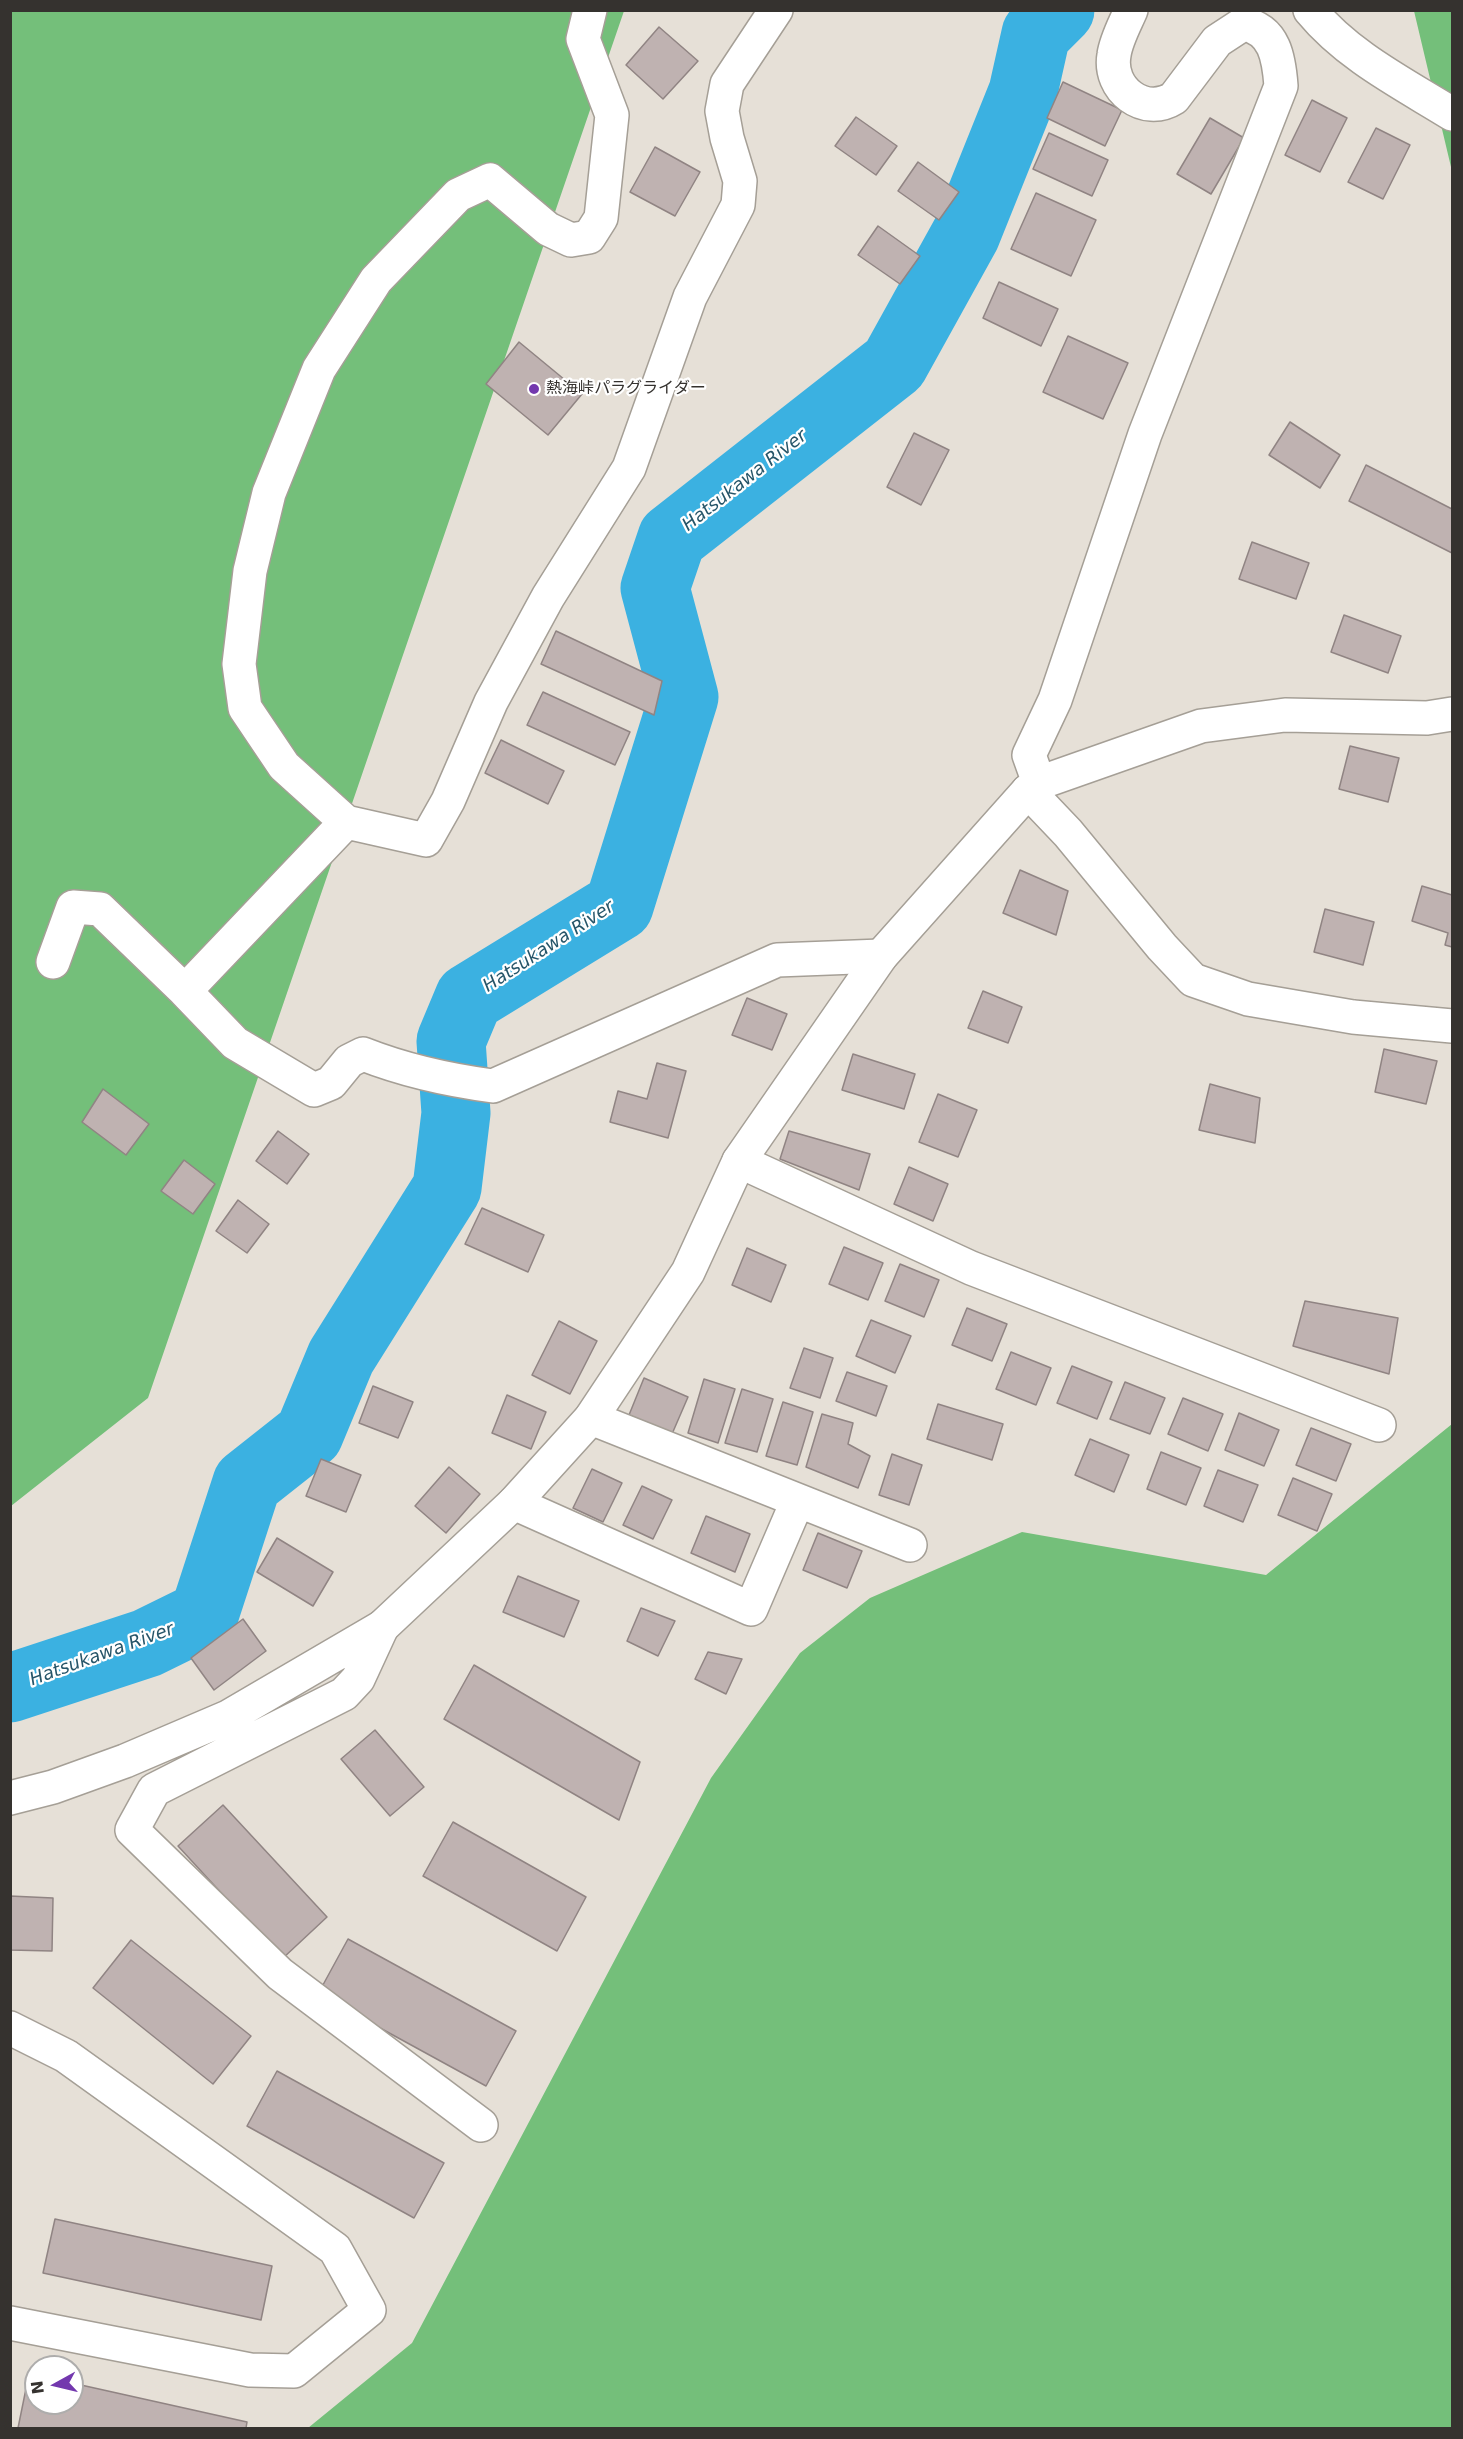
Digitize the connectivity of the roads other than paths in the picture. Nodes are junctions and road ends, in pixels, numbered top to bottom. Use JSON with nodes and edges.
{"nodes":[{"id":1,"x":590,"y":10,"type":"edge"},
{"id":2,"x":776,"y":10,"type":"edge"},
{"id":3,"x":1131,"y":10,"type":"edge"},
{"id":4,"x":1310,"y":10,"type":"edge"},
{"id":5,"x":1452,"y":114,"type":"edge"},
{"id":6,"x":1452,"y":714,"type":"edge"},
{"id":7,"x":1034,"y":787,"type":"junction"},
{"id":8,"x":346,"y":822,"type":"junction"},
{"id":9,"x":881,"y":956,"type":"junction"},
{"id":10,"x":52,"y":962,"type":"dead end"},
{"id":11,"x":185,"y":991,"type":"junction"},
{"id":12,"x":1452,"y":1026,"type":"edge"},
{"id":13,"x":739,"y":1161,"type":"junction"},
{"id":14,"x":591,"y":1418,"type":"junction"},
{"id":15,"x":1379,"y":1425,"type":"dead end"},
{"id":16,"x":797,"y":1502,"type":"junction"},
{"id":17,"x":514,"y":1503,"type":"junction"},
{"id":18,"x":910,"y":1545,"type":"dead end"},
{"id":19,"x":382,"y":1627,"type":"junction"},
{"id":20,"x":10,"y":1798,"type":"edge"},
{"id":21,"x":10,"y":2028,"type":"edge"},
{"id":22,"x":481,"y":2125,"type":"dead end"},
{"id":23,"x":10,"y":2323,"type":"edge"}],
"edges":[{"from":1,"to":8,"type":"street"},
{"from":2,"to":8,"type":"street"},
{"from":3,"to":7,"type":"street"},
{"from":4,"to":5,"type":"street"},
{"from":6,"to":7,"type":"street"},
{"from":7,"to":9,"type":"street"},
{"from":7,"to":12,"type":"street"},
{"from":8,"to":11,"type":"street"},
{"from":9,"to":11,"type":"street"},
{"from":9,"to":13,"type":"street"},
{"from":10,"to":11,"type":"street"},
{"from":13,"to":14,"type":"street"},
{"from":13,"to":15,"type":"street"},
{"from":14,"to":16,"type":"street"},
{"from":14,"to":17,"type":"street"},
{"from":16,"to":17,"type":"street"},
{"from":16,"to":18,"type":"street"},
{"from":17,"to":19,"type":"street"},
{"from":19,"to":20,"type":"street"},
{"from":19,"to":22,"type":"street"},
{"from":21,"to":23,"type":"street"}]}
